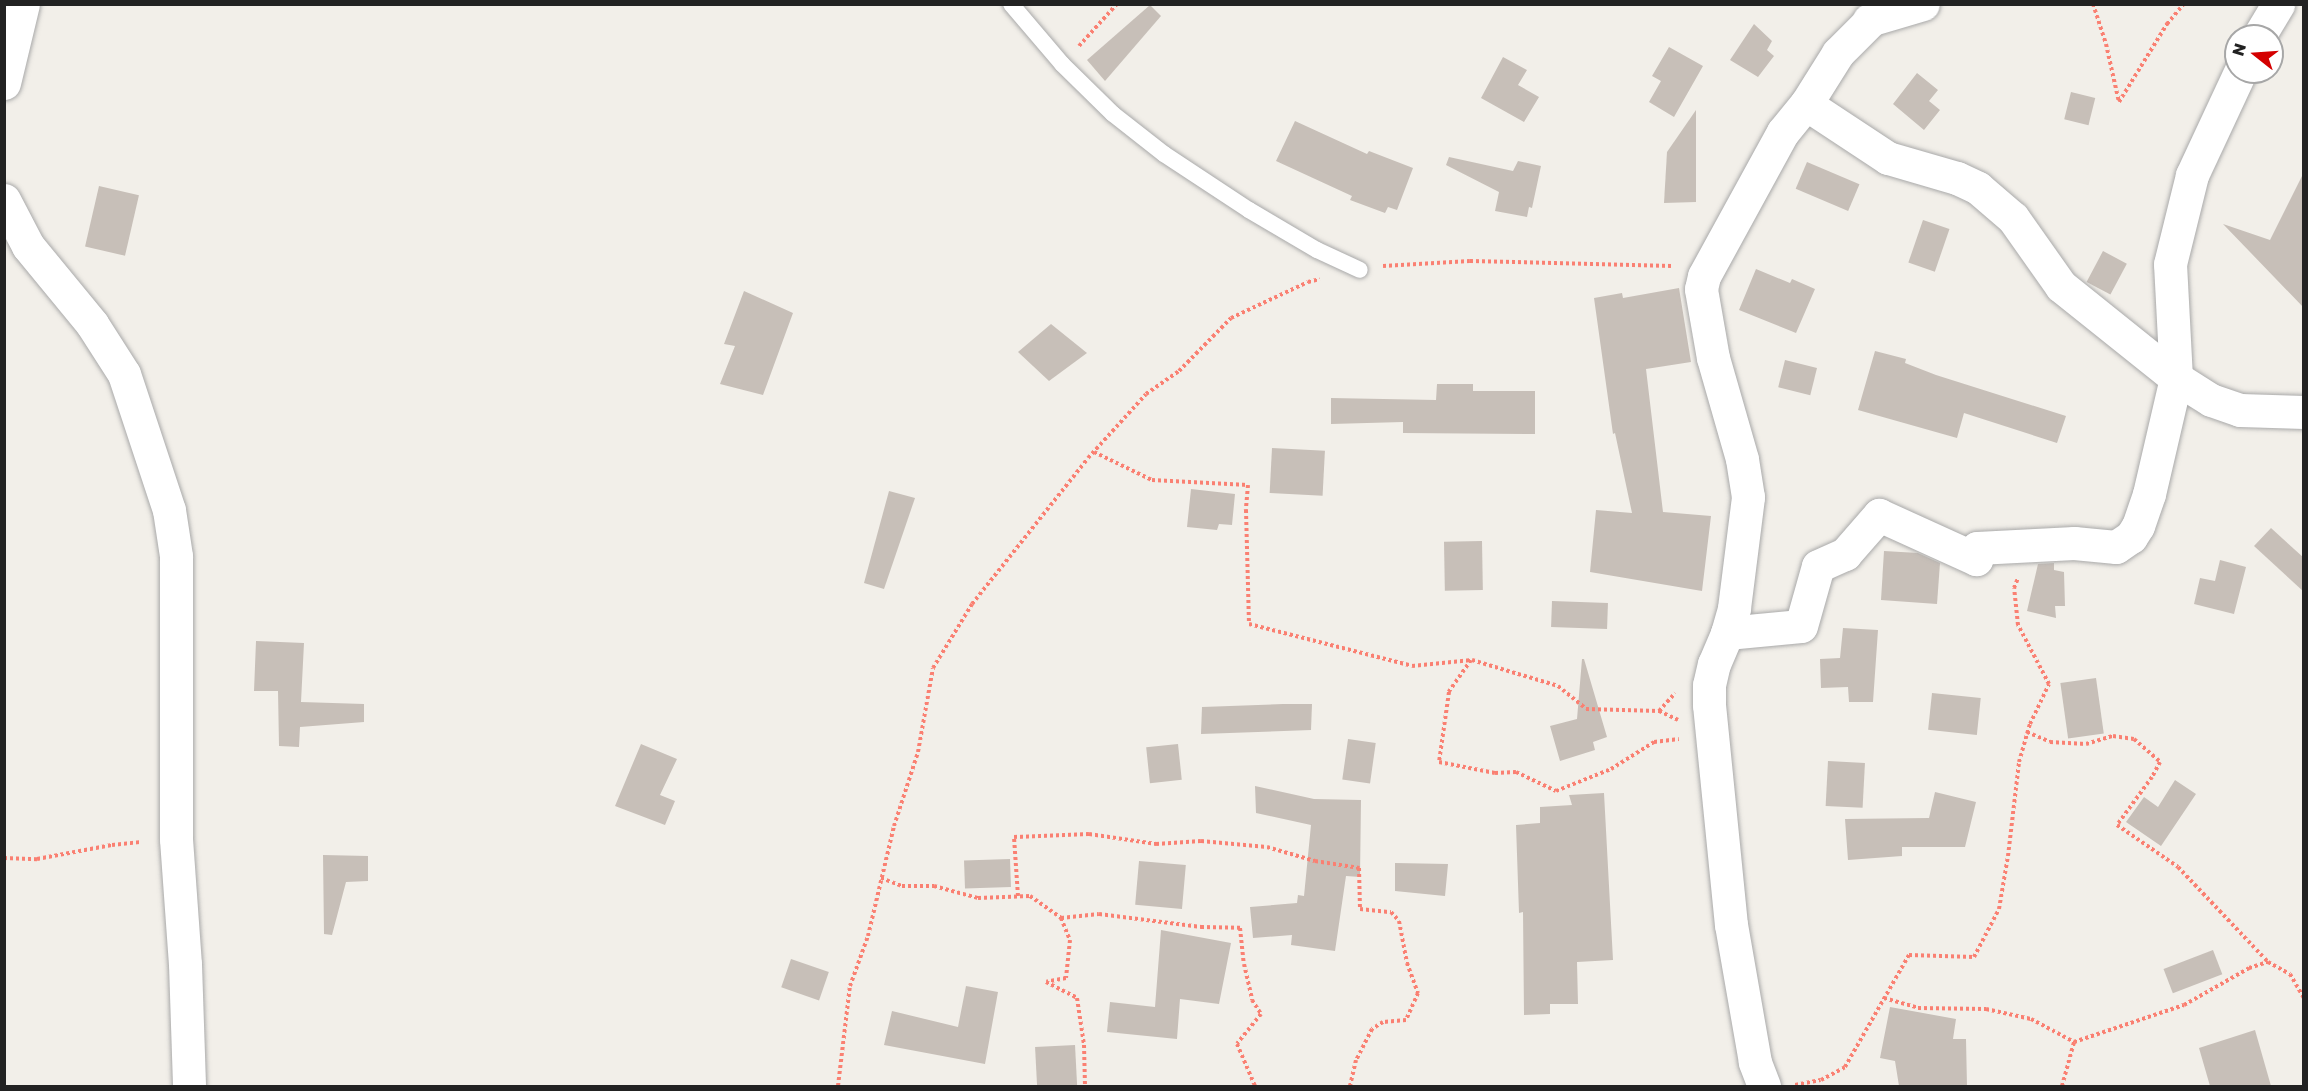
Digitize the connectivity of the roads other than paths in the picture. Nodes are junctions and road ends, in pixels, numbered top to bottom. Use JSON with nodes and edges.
{"nodes":[{"id":1,"x":23,"y":4,"type":"edge"},
{"id":2,"x":1011,"y":4,"type":"edge"},
{"id":3,"x":1923,"y":4,"type":"edge"},
{"id":4,"x":2278,"y":4,"type":"edge"},
{"id":5,"x":1878,"y":12,"type":"edge"},
{"id":6,"x":2266,"y":24,"type":"edge"},
{"id":7,"x":4,"y":83,"type":"edge"},
{"id":8,"x":2234,"y":84,"type":"edge"},
{"id":9,"x":1806,"y":105,"type":"junction"},
{"id":10,"x":4,"y":200,"type":"edge"},
{"id":11,"x":1360,"y":270,"type":"road end"},
{"id":12,"x":2176,"y":378,"type":"junction"},
{"id":13,"x":2304,"y":412,"type":"edge"},
{"id":14,"x":1727,"y":633,"type":"junction"},
{"id":15,"x":189,"y":1086,"type":"edge"},
{"id":16,"x":1764,"y":1086,"type":"edge"}],
"edges":[{"from":1,"to":7,"type":"street"},
{"from":2,"to":11,"type":"lane"},
{"from":3,"to":5,"type":"street"},
{"from":4,"to":6,"type":"street"},
{"from":5,"to":9,"type":"street"},
{"from":8,"to":12,"type":"street"},
{"from":9,"to":12,"type":"street"},
{"from":9,"to":14,"type":"street"},
{"from":10,"to":15,"type":"street"},
{"from":12,"to":13,"type":"street"},
{"from":12,"to":14,"type":"street"},
{"from":14,"to":16,"type":"street"}]}
